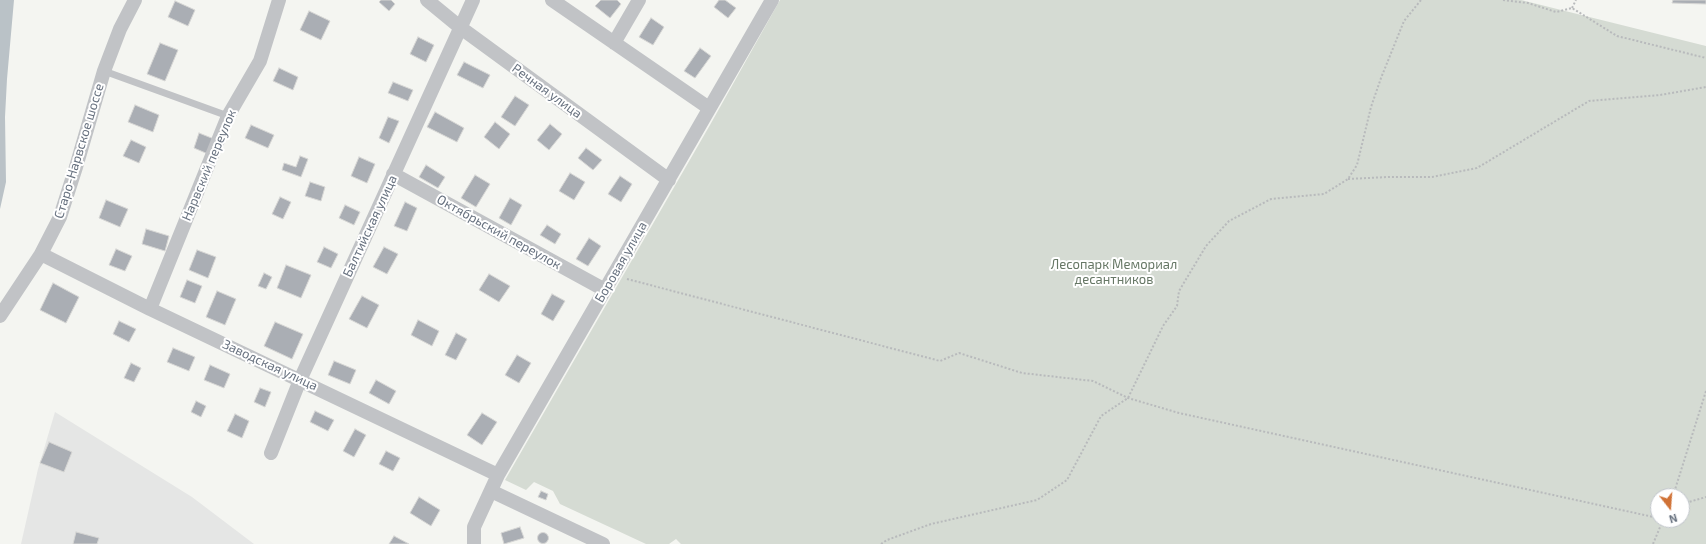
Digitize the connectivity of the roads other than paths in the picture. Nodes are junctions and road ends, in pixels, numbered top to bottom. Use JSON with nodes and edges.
{"nodes":[{"id":1,"x":135,"y":0,"type":"edge"},
{"id":2,"x":279,"y":0,"type":"edge"},
{"id":3,"x":427,"y":0,"type":"edge"},
{"id":4,"x":473,"y":0,"type":"edge"},
{"id":5,"x":552,"y":0,"type":"edge"},
{"id":6,"x":639,"y":0,"type":"edge"},
{"id":7,"x":772,"y":0,"type":"edge"},
{"id":8,"x":461,"y":28,"type":"junction"},
{"id":9,"x":614,"y":43,"type":"junction"},
{"id":10,"x":104,"y":71,"type":"junction"},
{"id":11,"x":709,"y":108,"type":"junction"},
{"id":12,"x":228,"y":116,"type":"junction"},
{"id":13,"x":394,"y":174,"type":"junction"},
{"id":14,"x":669,"y":180,"type":"junction"},
{"id":15,"x":41,"y":254,"type":"junction"},
{"id":16,"x":605,"y":290,"type":"junction"},
{"id":17,"x":150,"y":309,"type":"junction"},
{"id":18,"x":0,"y":316,"type":"edge"},
{"id":19,"x":300,"y":380,"type":"junction"},
{"id":20,"x":271,"y":453,"type":"dead end"},
{"id":21,"x":498,"y":475,"type":"junction"},
{"id":22,"x":491,"y":491,"type":"junction"},
{"id":23,"x":474,"y":544,"type":"edge"},
{"id":24,"x":603,"y":544,"type":"edge"}],
"edges":[{"from":1,"to":10,"type":"street","name":"Старо-Нарвское шоссе"},
{"from":2,"to":12,"type":"street","name":"Нарвский переулок"},
{"from":3,"to":8,"type":"street","name":"Речная улица"},
{"from":4,"to":8,"type":"street","name":"Балтийская улица"},
{"from":5,"to":9,"type":"street"},
{"from":6,"to":9,"type":"street"},
{"from":7,"to":11,"type":"street","name":"Боровая улица"},
{"from":8,"to":13,"type":"street","name":"Балтийская улица"},
{"from":8,"to":14,"type":"street","name":"Речная улица"},
{"from":9,"to":11,"type":"street"},
{"from":10,"to":12,"type":"lane"},
{"from":10,"to":15,"type":"street","name":"Старо-Нарвское шоссе"},
{"from":11,"to":14,"type":"street","name":"Боровая улица"},
{"from":12,"to":17,"type":"street","name":"Нарвский переулок"},
{"from":13,"to":16,"type":"street","name":"Октябрьский переулок"},
{"from":13,"to":19,"type":"street","name":"Балтийская улица"},
{"from":14,"to":16,"type":"street","name":"Боровая улица"},
{"from":15,"to":17,"type":"street","name":"Заводская улица"},
{"from":15,"to":18,"type":"street","name":"Старо-Нарвское шоссе"},
{"from":16,"to":21,"type":"street","name":"Боровая улица"},
{"from":17,"to":19,"type":"street","name":"Заводская улица"},
{"from":19,"to":20,"type":"street","name":"Балтийская улица"},
{"from":19,"to":21,"type":"street","name":"Заводская улица"},
{"from":21,"to":22,"type":"street","name":"Боровая улица"},
{"from":22,"to":23,"type":"street","name":"Боровая улица"},
{"from":22,"to":24,"type":"street"}]}
